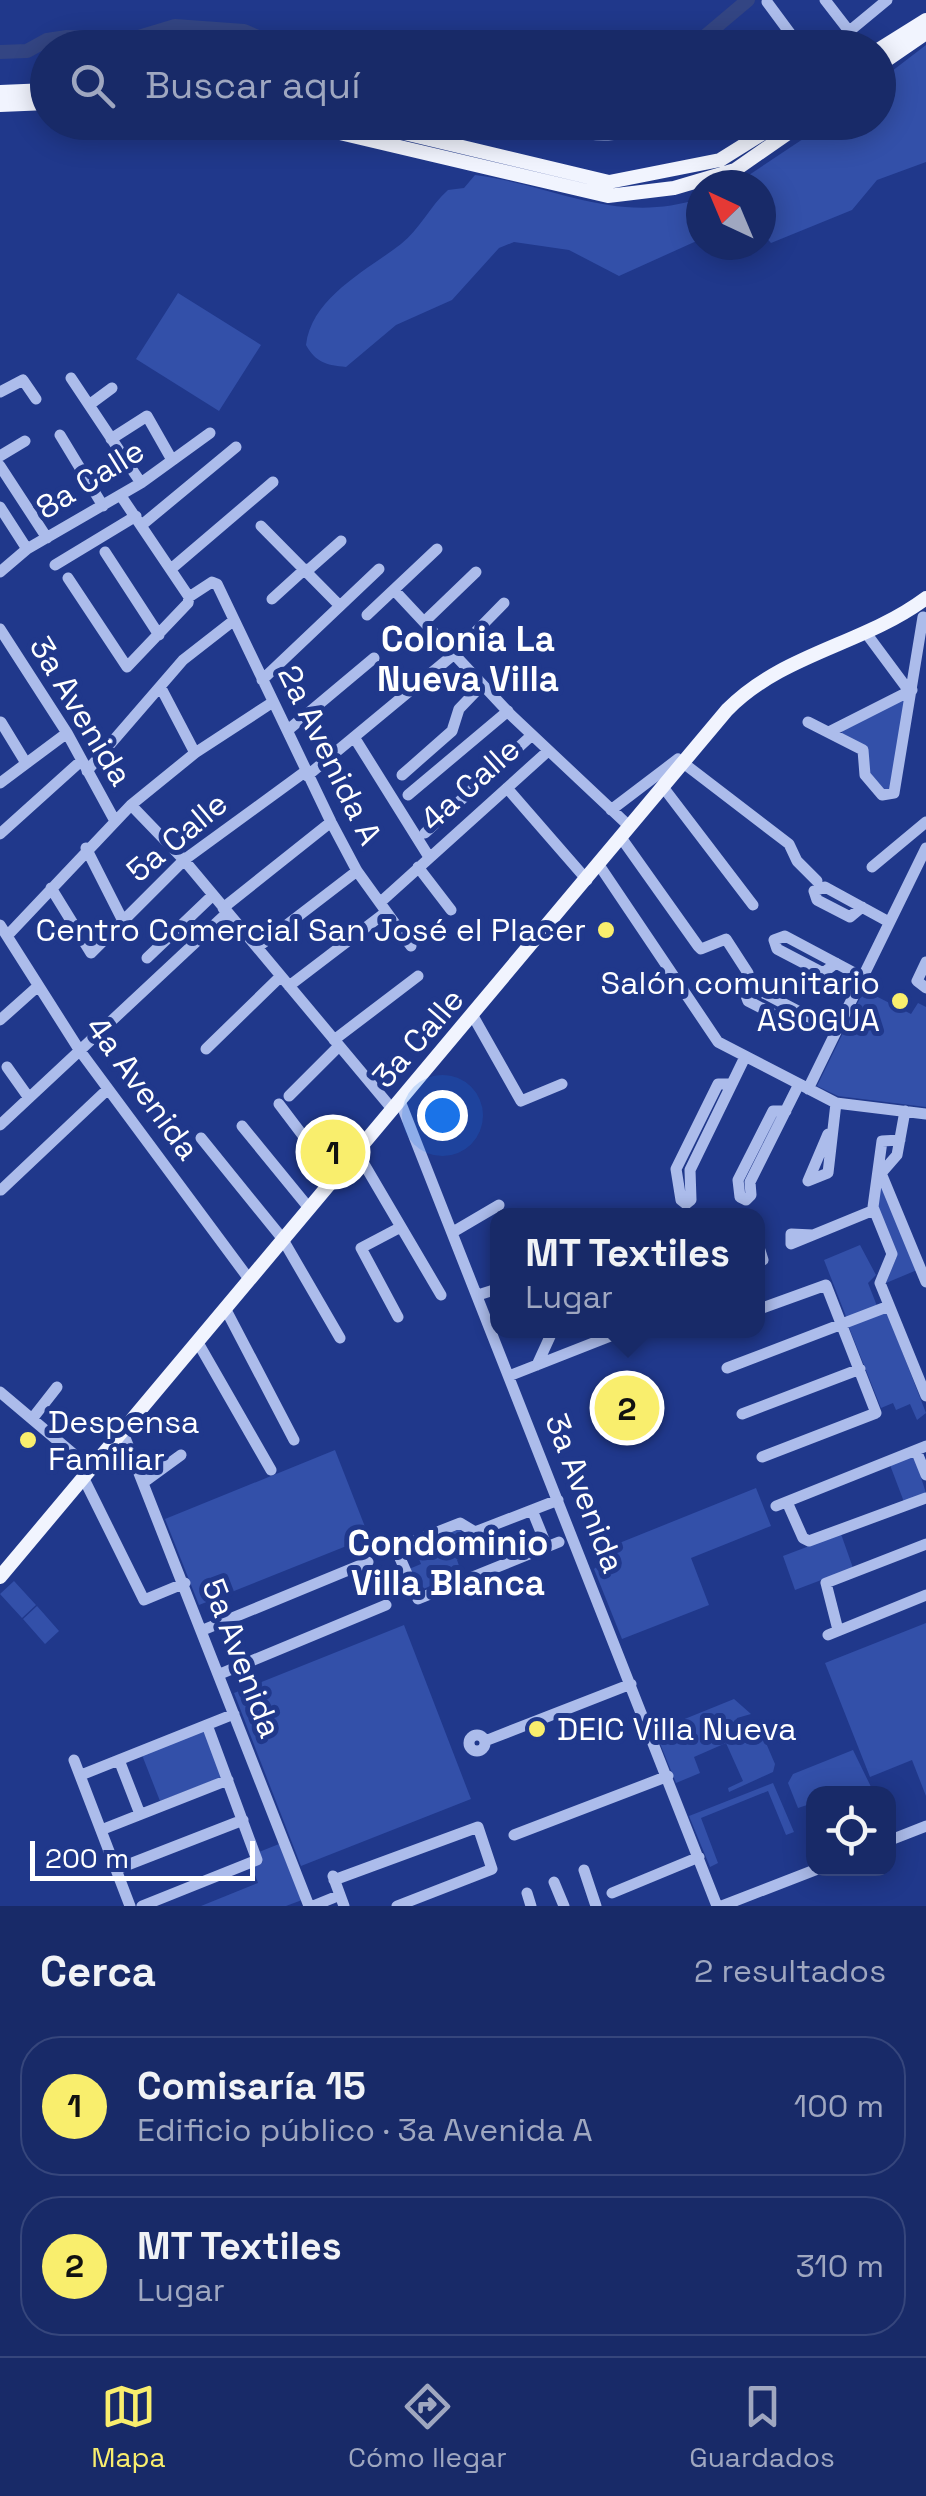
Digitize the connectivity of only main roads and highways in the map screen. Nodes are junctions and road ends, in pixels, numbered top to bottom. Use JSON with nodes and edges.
{"nodes":[{"id":1,"x":926,"y":20,"type":"edge"},
{"id":2,"x":926,"y":33,"type":"edge"},
{"id":3,"x":896,"y":39,"type":"edge"},
{"id":4,"x":896,"y":54,"type":"edge"},
{"id":5,"x":30,"y":91,"type":"edge"},
{"id":6,"x":0,"y":92,"type":"edge"},
{"id":7,"x":30,"y":104,"type":"edge"},
{"id":8,"x":0,"y":105,"type":"edge"},
{"id":9,"x":370,"y":140,"type":"edge"},
{"id":10,"x":432,"y":140,"type":"edge"},
{"id":11,"x":752,"y":140,"type":"edge"},
{"id":12,"x":778,"y":140,"type":"edge"},
{"id":13,"x":926,"y":598,"type":"edge"},
{"id":14,"x":0,"y":1577,"type":"edge"}],
"edges":[{"from":1,"to":3,"type":"main road"},
{"from":2,"to":4,"type":"main road"},
{"from":5,"to":6,"type":"main road"},
{"from":7,"to":8,"type":"main road"},
{"from":9,"to":12,"type":"main road"},
{"from":10,"to":11,"type":"main road"},
{"from":13,"to":14,"type":"main road","name":"3a Calle"}]}
